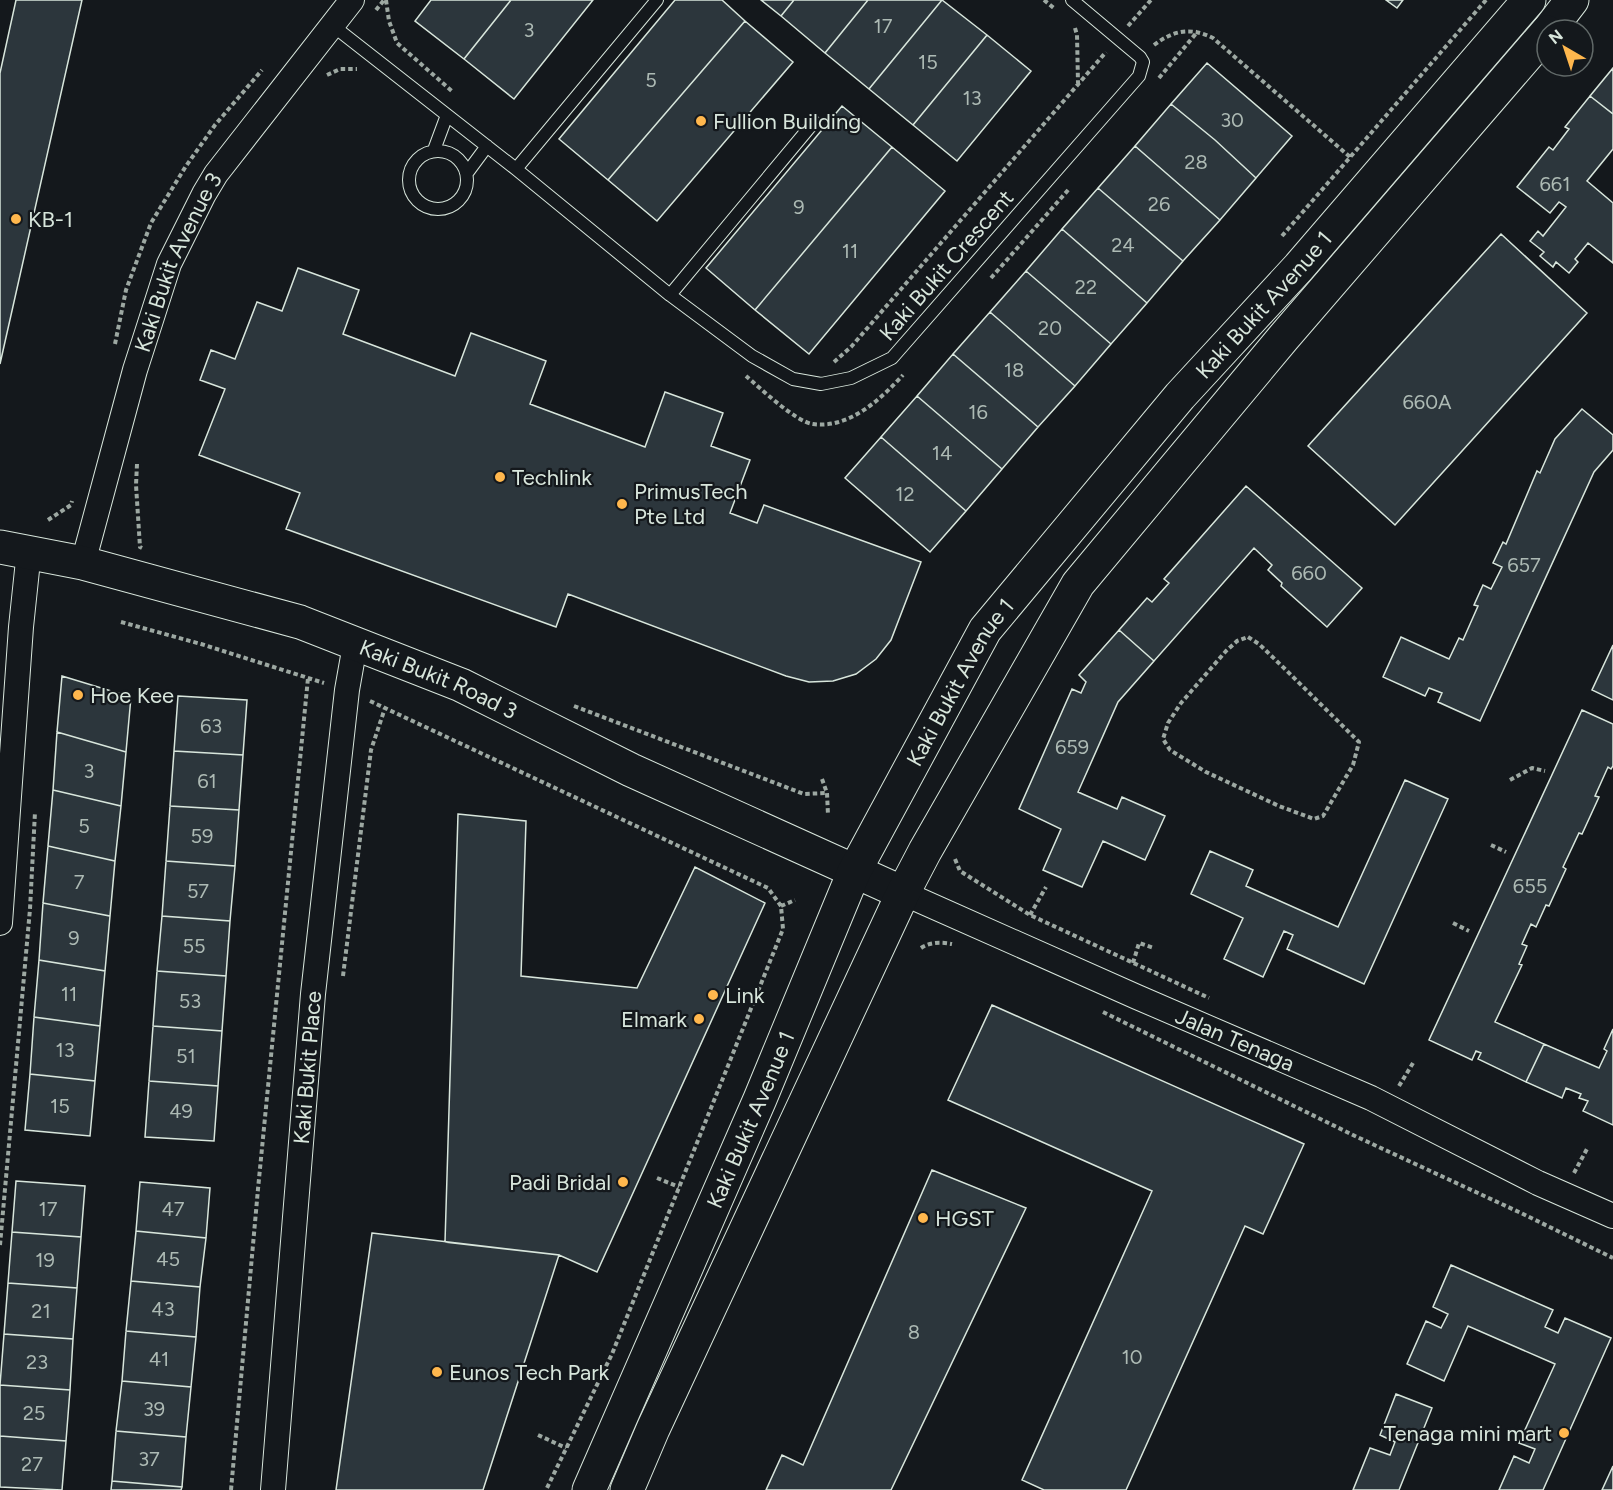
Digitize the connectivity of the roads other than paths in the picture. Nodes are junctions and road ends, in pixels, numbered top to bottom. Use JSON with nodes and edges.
{"nodes":[{"id":1,"x":352,"y":0,"type":"edge"},
{"id":2,"x":657,"y":0,"type":"edge"},
{"id":3,"x":1072,"y":0,"type":"edge"},
{"id":4,"x":1529,"y":0,"type":"edge"},
{"id":5,"x":1572,"y":0,"type":"edge"},
{"id":6,"x":1558,"y":18,"type":"edge"},
{"id":7,"x":332,"y":25,"type":"junction"},
{"id":8,"x":1535,"y":46,"type":"edge"},
{"id":9,"x":447,"y":115,"type":"junction"},
{"id":10,"x":814,"y":122,"type":"dead end"},
{"id":11,"x":486,"y":146,"type":"junction"},
{"id":12,"x":434,"y":150,"type":"junction"},
{"id":13,"x":516,"y":169,"type":"junction"},
{"id":14,"x":467,"y":172,"type":"junction"},
{"id":15,"x":670,"y":295,"type":"junction"},
{"id":16,"x":14,"y":549,"type":"edge"},
{"id":17,"x":83,"y":563,"type":"junction"},
{"id":18,"x":356,"y":645,"type":"junction"},
{"id":19,"x":854,"y":872,"type":"junction"},
{"id":20,"x":903,"y":893,"type":"junction"},
{"id":21,"x":0,"y":923,"type":"edge"},
{"id":22,"x":1613,"y":1216,"type":"edge"},
{"id":23,"x":273,"y":1490,"type":"edge"},
{"id":24,"x":589,"y":1490,"type":"edge"},
{"id":25,"x":627,"y":1490,"type":"edge"}],
"edges":[{"from":1,"to":7,"type":"street","name":"Kaki Bukit Avenue 3"},
{"from":2,"to":13,"type":"lane"},
{"from":3,"to":15,"type":"lane","name":"Kaki Bukit Crescent"},
{"from":4,"to":19,"type":"main road","name":"Kaki Bukit Avenue 1"},
{"from":5,"to":6,"type":"main road","name":"Kaki Bukit Avenue 1"},
{"from":7,"to":9,"type":"lane"},
{"from":7,"to":17,"type":"street","name":"Kaki Bukit Avenue 3"},
{"from":8,"to":20,"type":"main road","name":"Kaki Bukit Avenue 1"},
{"from":9,"to":11,"type":"lane"},
{"from":9,"to":12,"type":"lane"},
{"from":10,"to":15,"type":"lane"},
{"from":11,"to":13,"type":"lane","name":"Kaki Bukit Crescent"},
{"from":11,"to":14,"type":"lane"},
{"from":12,"to":14,"type":"lane"},
{"from":12,"to":14,"type":"lane"},
{"from":13,"to":15,"type":"lane","name":"Kaki Bukit Crescent"},
{"from":16,"to":17,"type":"main road","name":"Kaki Bukit Road 3"},
{"from":16,"to":21,"type":"street"},
{"from":17,"to":18,"type":"main road","name":"Kaki Bukit Road 3"},
{"from":18,"to":19,"type":"main road","name":"Kaki Bukit Road 3"},
{"from":18,"to":23,"type":"street","name":"Kaki Bukit Place"},
{"from":19,"to":20,"type":"main road","name":"Jalan Tenaga"},
{"from":19,"to":24,"type":"main road","name":"Kaki Bukit Avenue 1"},
{"from":20,"to":22,"type":"street","name":"Jalan Tenaga"},
{"from":20,"to":25,"type":"main road","name":"Kaki Bukit Avenue 1"}]}
